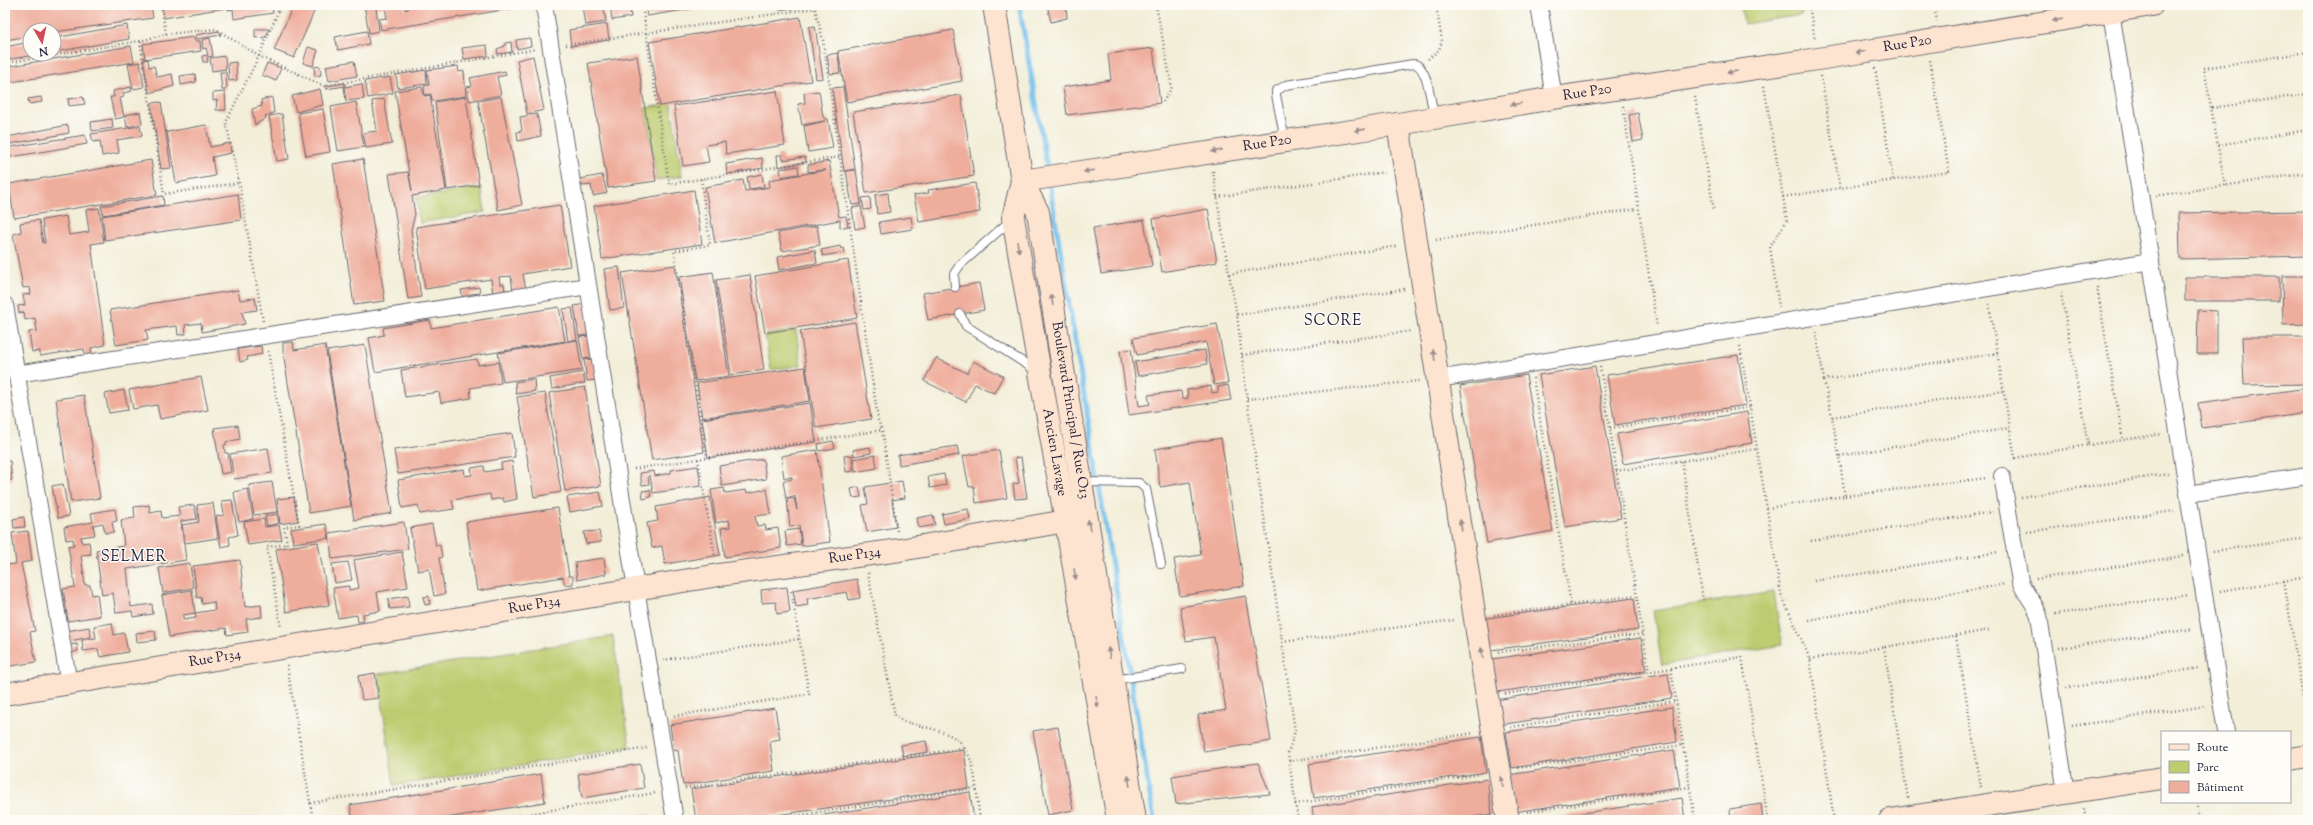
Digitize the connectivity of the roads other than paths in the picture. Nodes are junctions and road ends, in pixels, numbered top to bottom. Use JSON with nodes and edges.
{"nodes":[{"id":1,"x":544,"y":5,"type":"edge"},
{"id":2,"x":994,"y":5,"type":"edge"},
{"id":3,"x":1539,"y":5,"type":"edge"},
{"id":4,"x":2152,"y":5,"type":"edge"},
{"id":5,"x":2111,"y":12,"type":"junction"},
{"id":6,"x":1554,"y":98,"type":"junction"},
{"id":7,"x":1434,"y":118,"type":"junction"},
{"id":8,"x":1398,"y":124,"type":"junction"},
{"id":9,"x":1285,"y":141,"type":"junction"},
{"id":10,"x":1022,"y":181,"type":"junction"},
{"id":11,"x":1013,"y":218,"type":"junction"},
{"id":12,"x":2151,"y":261,"type":"junction"},
{"id":13,"x":588,"y":286,"type":"junction"},
{"id":14,"x":955,"y":287,"type":"dead end"},
{"id":15,"x":5,"y":305,"type":"edge"},
{"id":16,"x":960,"y":314,"type":"dead end"},
{"id":17,"x":16,"y":374,"type":"junction"},
{"id":18,"x":1042,"y":375,"type":"junction"},
{"id":19,"x":1438,"y":379,"type":"junction"},
{"id":20,"x":2002,"y":476,"type":"road end"},
{"id":21,"x":2308,"y":476,"type":"edge"},
{"id":22,"x":1082,"y":482,"type":"junction"},
{"id":23,"x":2189,"y":501,"type":"junction"},
{"id":24,"x":1066,"y":521,"type":"junction"},
{"id":25,"x":1161,"y":564,"type":"dead end"},
{"id":26,"x":636,"y":589,"type":"junction"},
{"id":27,"x":1182,"y":669,"type":"dead end"},
{"id":28,"x":1113,"y":680,"type":"junction"},
{"id":29,"x":69,"y":684,"type":"junction"},
{"id":30,"x":5,"y":694,"type":"edge"},
{"id":31,"x":2226,"y":731,"type":"edge"},
{"id":32,"x":2308,"y":756,"type":"edge"},
{"id":33,"x":2291,"y":759,"type":"edge"},
{"id":34,"x":2161,"y":778,"type":"edge"},
{"id":35,"x":2066,"y":793,"type":"junction"},
{"id":36,"x":1508,"y":818,"type":"edge"},
{"id":37,"x":1901,"y":818,"type":"edge"},
{"id":38,"x":675,"y":820,"type":"edge"},
{"id":39,"x":1118,"y":820,"type":"edge"},
{"id":40,"x":1135,"y":820,"type":"edge"}],
"edges":[{"from":1,"to":13,"type":"street"},
{"from":2,"to":10,"type":"street","name":"Boulevard Principal / Rue O13"},
{"from":3,"to":6,"type":"street"},
{"from":4,"to":5,"type":"street","name":"Rue P20"},
{"from":5,"to":6,"type":"street","name":"Rue P20","one_way":true},
{"from":5,"to":12,"type":"street"},
{"from":6,"to":7,"type":"street","name":"Rue P20","one_way":true},
{"from":7,"to":8,"type":"street","name":"Rue P20"},
{"from":7,"to":9,"type":"lane"},
{"from":8,"to":9,"type":"street","name":"Rue P20","one_way":true},
{"from":19,"to":8,"type":"street","one_way":true},
{"from":9,"to":10,"type":"street","name":"Rue P20","one_way":true},
{"from":10,"to":11,"type":"street","name":"Ancien Lavage"},
{"from":22,"to":10,"type":"street","name":"Boulevard Principal / Rue O13","one_way":true},
{"from":11,"to":14,"type":"lane"},
{"from":11,"to":18,"type":"street","name":"Ancien Lavage","one_way":true},
{"from":12,"to":19,"type":"street"},
{"from":12,"to":23,"type":"street"},
{"from":13,"to":17,"type":"street"},
{"from":13,"to":26,"type":"street"},
{"from":15,"to":17,"type":"street"},
{"from":16,"to":18,"type":"lane"},
{"from":17,"to":29,"type":"street"},
{"from":18,"to":24,"type":"street","name":"Ancien Lavage"},
{"from":36,"to":19,"type":"street","one_way":true},
{"from":20,"to":35,"type":"street"},
{"from":21,"to":23,"type":"street"},
{"from":22,"to":25,"type":"lane"},
{"from":28,"to":22,"type":"street","name":"Boulevard Principal / Rue O13","one_way":true},
{"from":23,"to":31,"type":"street"},
{"from":24,"to":26,"type":"street","name":"Rue P134"},
{"from":24,"to":39,"type":"street","name":"Ancien Lavage","one_way":true},
{"from":26,"to":29,"type":"street","name":"Rue P134"},
{"from":26,"to":38,"type":"street"},
{"from":27,"to":28,"type":"lane"},
{"from":40,"to":28,"type":"street","name":"Boulevard Principal / Rue O13","one_way":true},
{"from":29,"to":30,"type":"street","name":"Rue P134"},
{"from":32,"to":33,"type":"street"},
{"from":34,"to":35,"type":"street"},
{"from":35,"to":37,"type":"street"}]}
